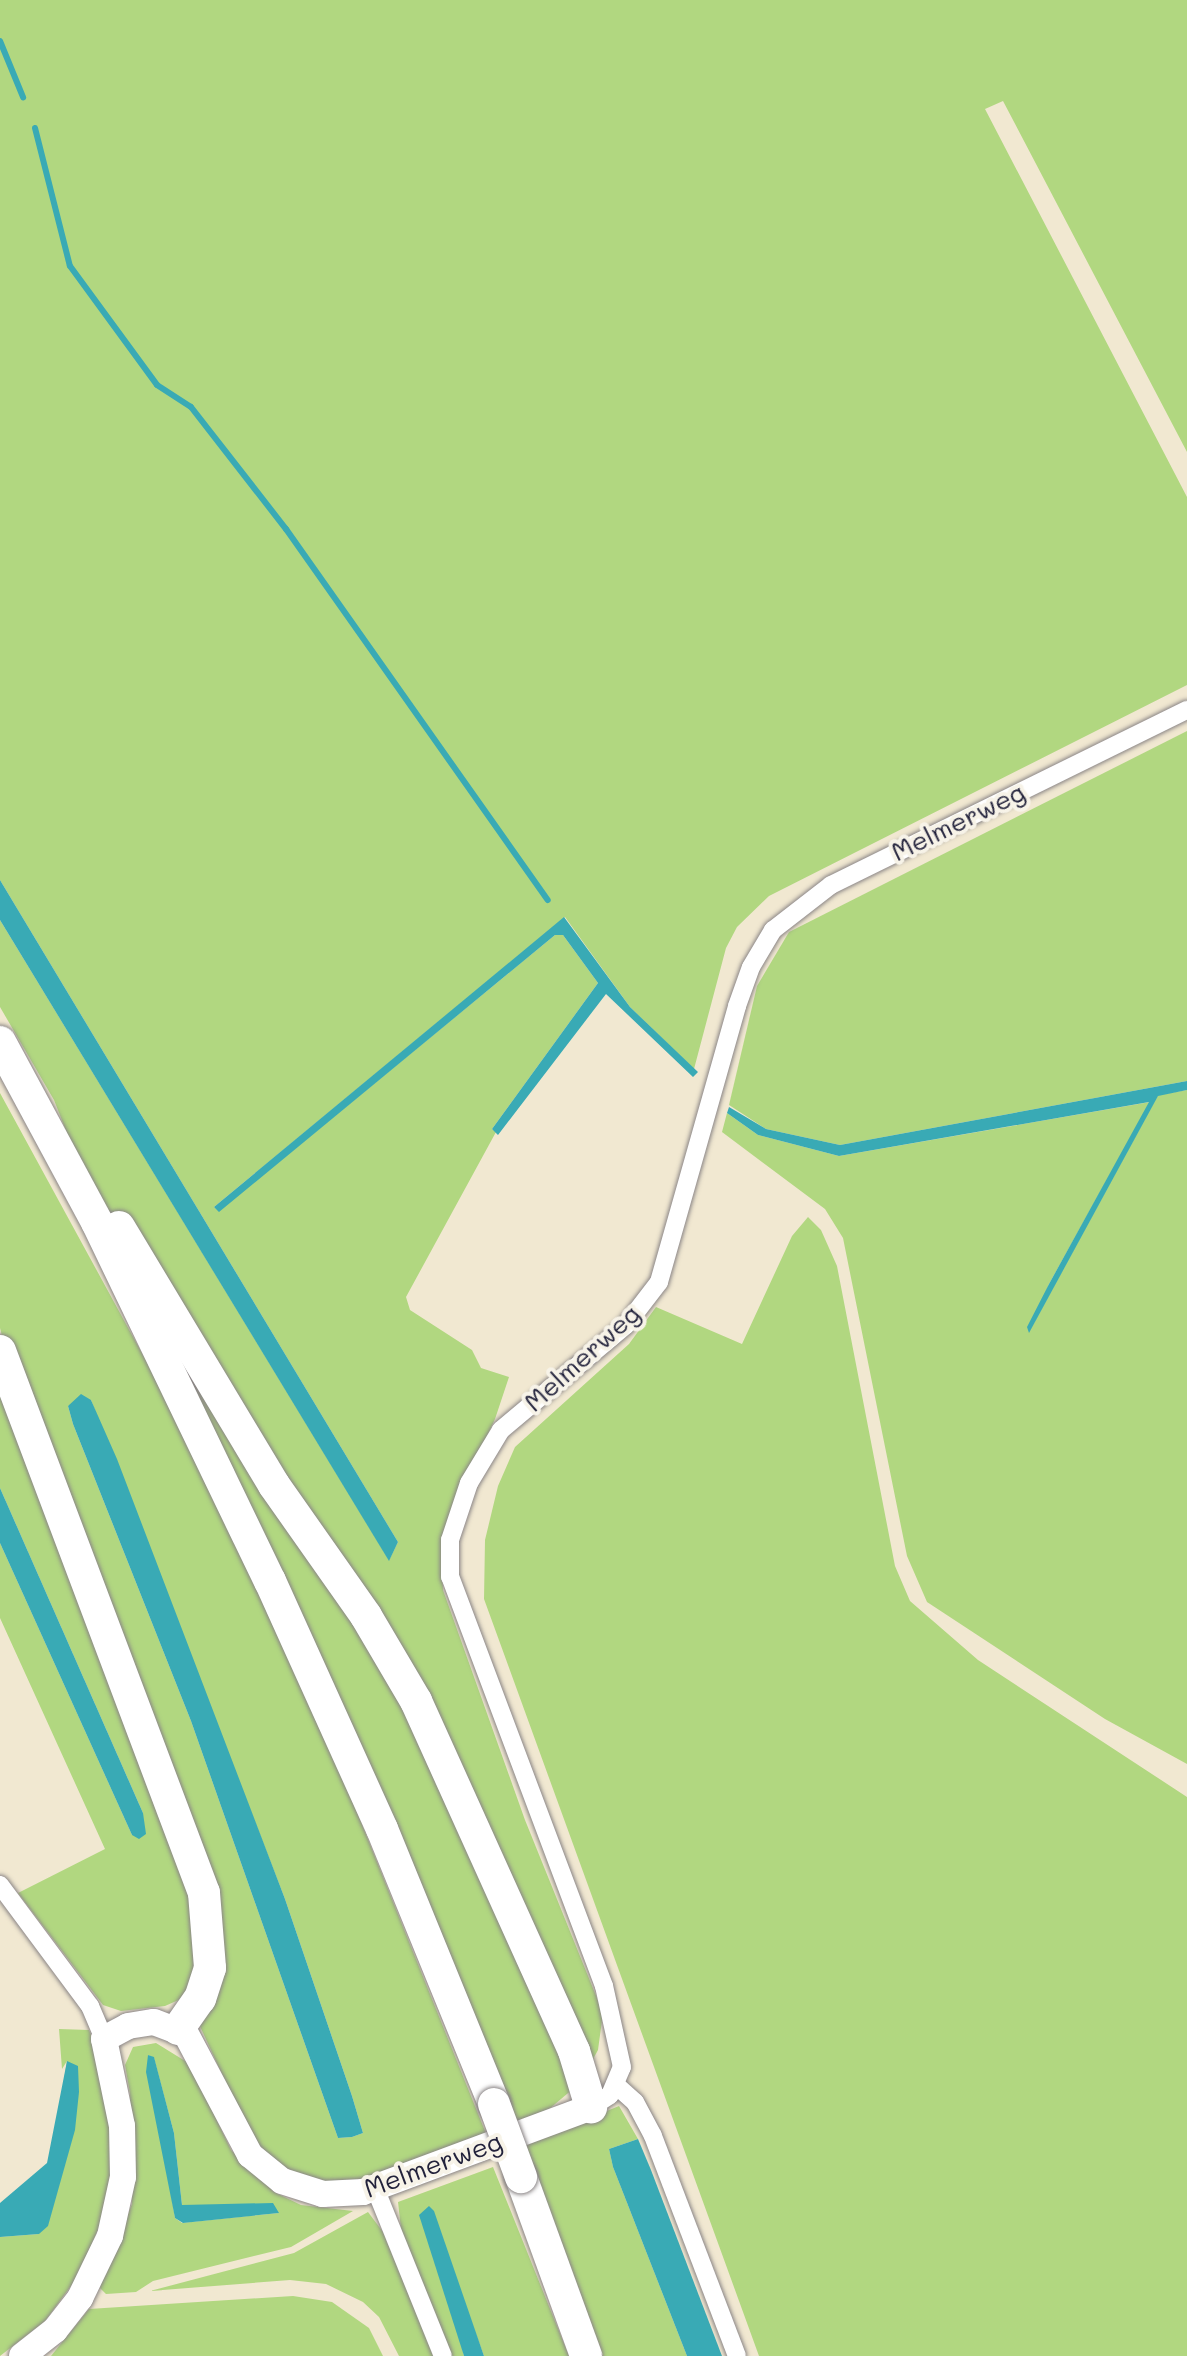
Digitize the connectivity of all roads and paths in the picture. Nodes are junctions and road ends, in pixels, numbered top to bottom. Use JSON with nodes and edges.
{"nodes":[{"id":1,"x":1187,"y":710,"type":"edge"},
{"id":2,"x":0,"y":1042,"type":"edge"},
{"id":3,"x":13,"y":1086,"type":"edge"},
{"id":4,"x":0,"y":1351,"type":"edge"},
{"id":5,"x":0,"y":1885,"type":"edge"},
{"id":6,"x":178,"y":2029,"type":"junction"},
{"id":7,"x":104,"y":2039,"type":"junction"},
{"id":8,"x":617,"y":2086,"type":"junction"},
{"id":9,"x":591,"y":2107,"type":"junction"},
{"id":10,"x":375,"y":2188,"type":"junction"},
{"id":11,"x":22,"y":2356,"type":"edge"},
{"id":12,"x":443,"y":2356,"type":"edge"},
{"id":13,"x":586,"y":2356,"type":"edge"},
{"id":14,"x":737,"y":2356,"type":"edge"}],
"edges":[{"from":1,"to":8,"type":"street","name":"Melmerweg"},
{"from":2,"to":3,"type":"highway"},
{"from":3,"to":9,"type":"highway"},
{"from":3,"to":13,"type":"highway","bridge":true},
{"from":4,"to":6,"type":"highway"},
{"from":5,"to":7,"type":"street"},
{"from":6,"to":7,"type":"street"},
{"from":6,"to":10,"type":"street","name":"Melmerweg"},
{"from":7,"to":11,"type":"street"},
{"from":8,"to":9,"type":"street","name":"Melmerweg"},
{"from":8,"to":14,"type":"street"},
{"from":9,"to":10,"type":"street","name":"Melmerweg"},
{"from":10,"to":12,"type":"street"}]}
